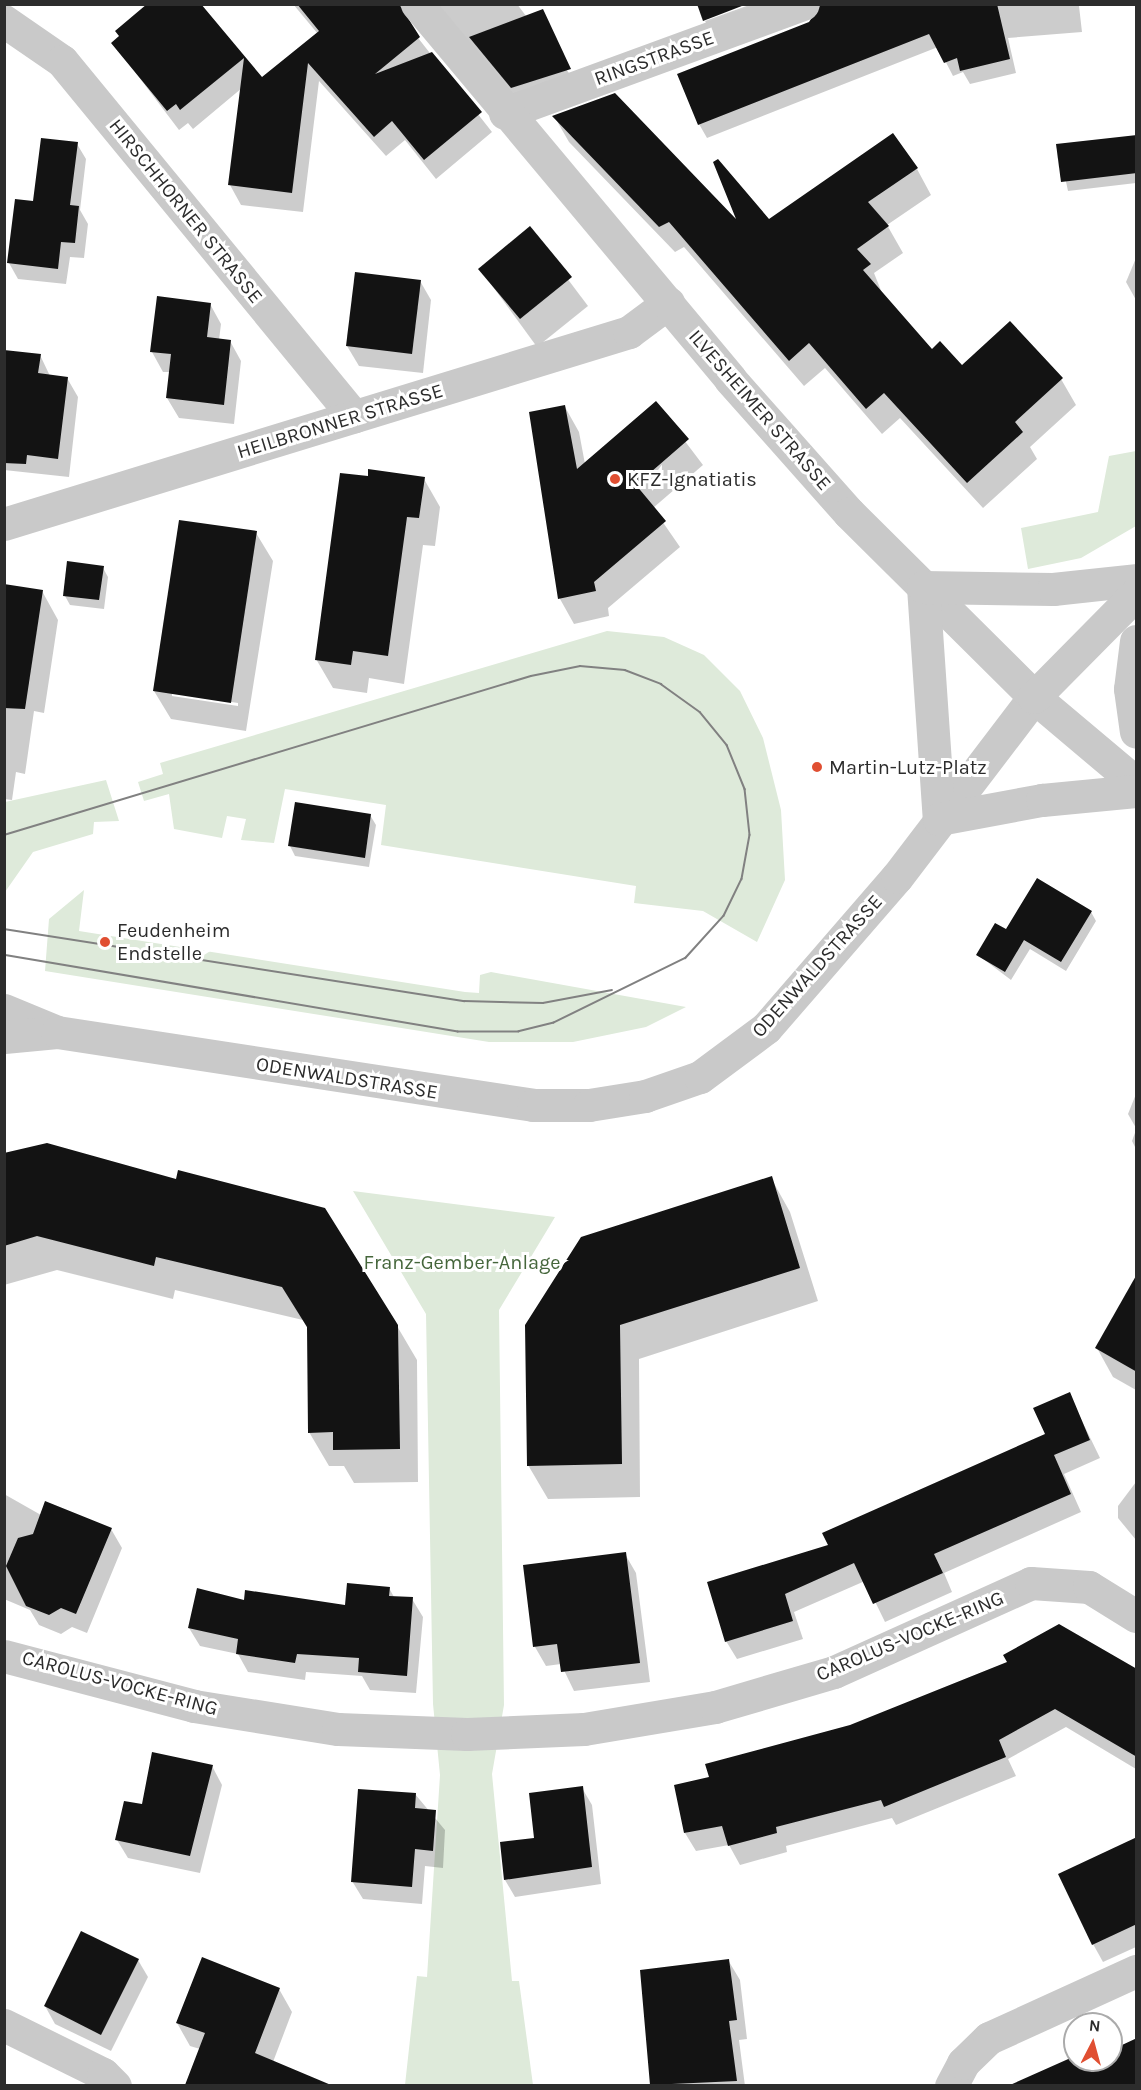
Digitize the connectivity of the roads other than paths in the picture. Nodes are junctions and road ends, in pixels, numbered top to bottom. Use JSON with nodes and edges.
{"nodes":[{"id":1,"x":417,"y":4,"type":"edge"},
{"id":2,"x":803,"y":4,"type":"edge"},
{"id":3,"x":13,"y":20,"type":"edge"},
{"id":4,"x":505,"y":112,"type":"junction"},
{"id":5,"x":668,"y":303,"type":"junction"},
{"id":6,"x":354,"y":416,"type":"junction"},
{"id":7,"x":4,"y":524,"type":"edge"},
{"id":8,"x":1137,"y":580,"type":"edge"},
{"id":9,"x":923,"y":587,"type":"junction"},
{"id":10,"x":1137,"y":594,"type":"edge"},
{"id":11,"x":1137,"y":640,"type":"edge"},
{"id":12,"x":1034,"y":697,"type":"junction"},
{"id":13,"x":1137,"y":732,"type":"edge"},
{"id":14,"x":1137,"y":783,"type":"edge"},
{"id":15,"x":1137,"y":791,"type":"edge"},
{"id":16,"x":939,"y":819,"type":"junction"},
{"id":17,"x":4,"y":1010,"type":"edge"},
{"id":18,"x":57,"y":1032,"type":"junction"},
{"id":19,"x":4,"y":1037,"type":"edge"},
{"id":20,"x":1137,"y":1616,"type":"edge"},
{"id":21,"x":4,"y":1656,"type":"edge"},
{"id":22,"x":1137,"y":1971,"type":"edge"},
{"id":23,"x":4,"y":2025,"type":"edge"},
{"id":24,"x":115,"y":2085,"type":"edge"},
{"id":25,"x":951,"y":2085,"type":"edge"}],
"edges":[{"from":1,"to":4,"type":"street","name":"ILVESHEIMER STRASSE"},
{"from":2,"to":4,"type":"street","name":"RINGSTRASSE"},
{"from":3,"to":6,"type":"street","name":"HIRSCHHORNER STRASSE"},
{"from":4,"to":5,"type":"street","name":"ILVESHEIMER STRASSE"},
{"from":5,"to":6,"type":"street","name":"HEILBRONNER STRASSE"},
{"from":5,"to":9,"type":"street","name":"ILVESHEIMER STRASSE"},
{"from":6,"to":7,"type":"street","name":"HEILBRONNER STRASSE"},
{"from":8,"to":9,"type":"street"},
{"from":9,"to":12,"type":"street","name":"ILVESHEIMER STRASSE"},
{"from":9,"to":16,"type":"street"},
{"from":10,"to":12,"type":"street","name":"ODENWALDSTRASSE"},
{"from":11,"to":13,"type":"street"},
{"from":12,"to":14,"type":"street","name":"ILVESHEIMER STRASSE"},
{"from":12,"to":16,"type":"street","name":"ODENWALDSTRASSE"},
{"from":15,"to":16,"type":"street"},
{"from":16,"to":18,"type":"street","name":"ODENWALDSTRASSE"},
{"from":17,"to":18,"type":"street","name":"ODENWALDSTRASSE"},
{"from":18,"to":19,"type":"street","name":"ODENWALDSTRASSE"},
{"from":20,"to":21,"type":"street","name":"CAROLUS-VOCKE-RING"},
{"from":22,"to":25,"type":"street"},
{"from":23,"to":24,"type":"street"}]}
